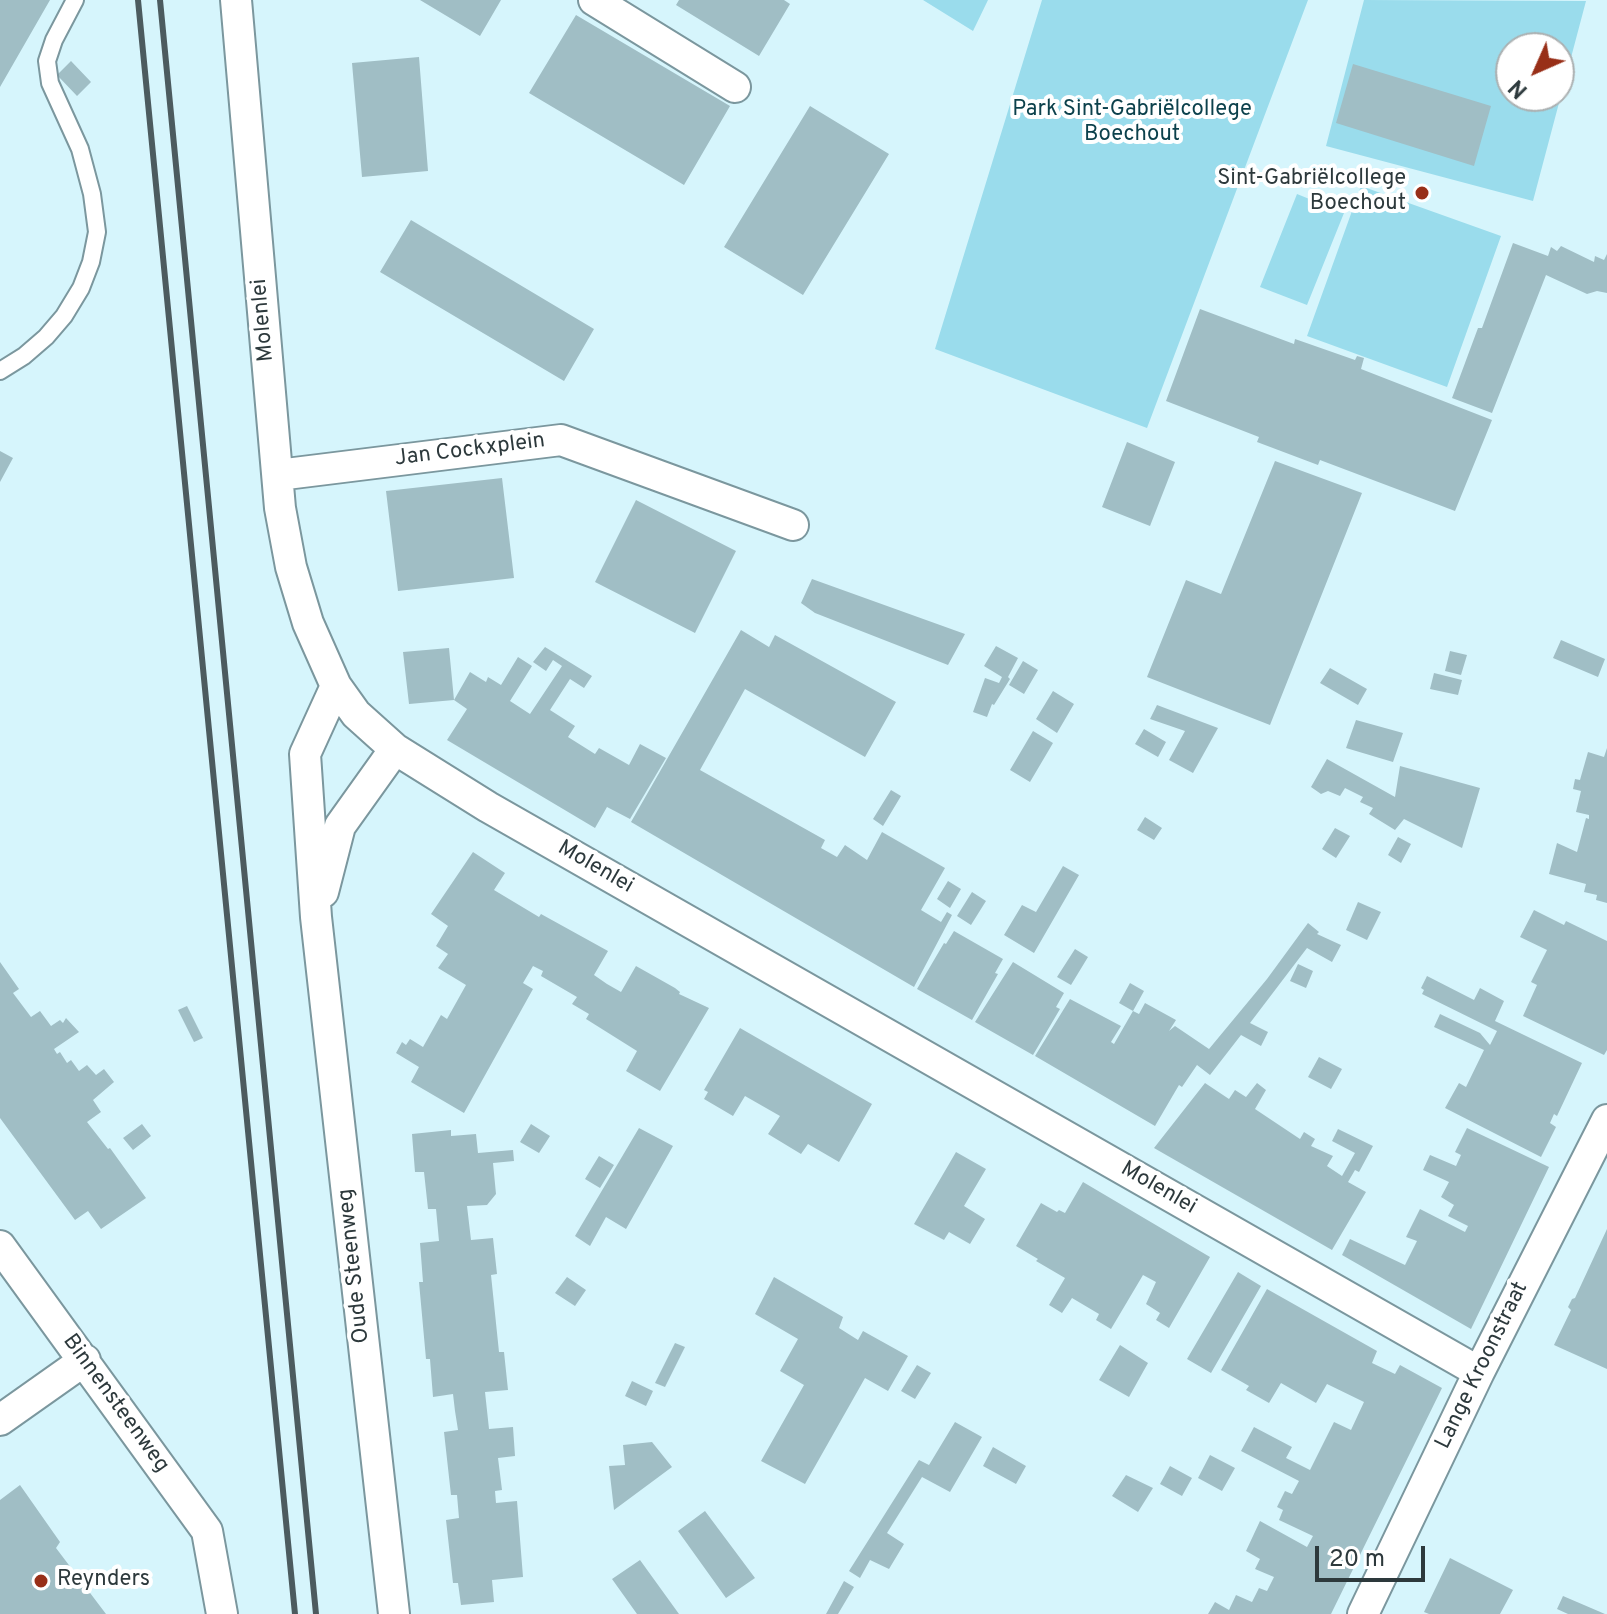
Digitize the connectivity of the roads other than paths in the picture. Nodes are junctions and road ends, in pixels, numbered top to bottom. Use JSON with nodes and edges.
{"nodes":[{"id":1,"x":75,"y":0,"type":"edge"},
{"id":2,"x":236,"y":0,"type":"edge"},
{"id":3,"x":594,"y":0,"type":"edge"},
{"id":4,"x":735,"y":87,"type":"dead end"},
{"id":5,"x":0,"y":371,"type":"edge"},
{"id":6,"x":278,"y":475,"type":"junction"},
{"id":7,"x":793,"y":525,"type":"dead end"},
{"id":8,"x":336,"y":686,"type":"junction"},
{"id":9,"x":395,"y":749,"type":"junction"},
{"id":10,"x":316,"y":917,"type":"junction"},
{"id":11,"x":1607,"y":1120,"type":"edge"},
{"id":12,"x":0,"y":1246,"type":"edge"},
{"id":13,"x":85,"y":1360,"type":"junction"},
{"id":14,"x":1479,"y":1372,"type":"junction"},
{"id":15,"x":0,"y":1420,"type":"edge"},
{"id":16,"x":222,"y":1614,"type":"edge"},
{"id":17,"x":394,"y":1614,"type":"edge"},
{"id":18,"x":1363,"y":1614,"type":"edge"}],
"edges":[{"from":1,"to":5,"type":"lane"},
{"from":2,"to":6,"type":"street","name":"Molenlei"},
{"from":3,"to":4,"type":"street"},
{"from":6,"to":7,"type":"street","name":"Jan Cockxplein"},
{"from":6,"to":8,"type":"street","name":"Molenlei"},
{"from":8,"to":9,"type":"street","name":"Molenlei"},
{"from":8,"to":10,"type":"street","name":"Oude Steenweg"},
{"from":9,"to":10,"type":"street","name":"Oude Steenweg"},
{"from":9,"to":14,"type":"street","name":"Molenlei"},
{"from":10,"to":17,"type":"street","name":"Oude Steenweg"},
{"from":11,"to":14,"type":"street","name":"Lange Kroonstraat"},
{"from":12,"to":13,"type":"street","name":"Binnensteenweg"},
{"from":13,"to":15,"type":"street"},
{"from":13,"to":16,"type":"street","name":"Binnensteenweg"},
{"from":14,"to":18,"type":"street","name":"Lange Kroonstraat"}]}
